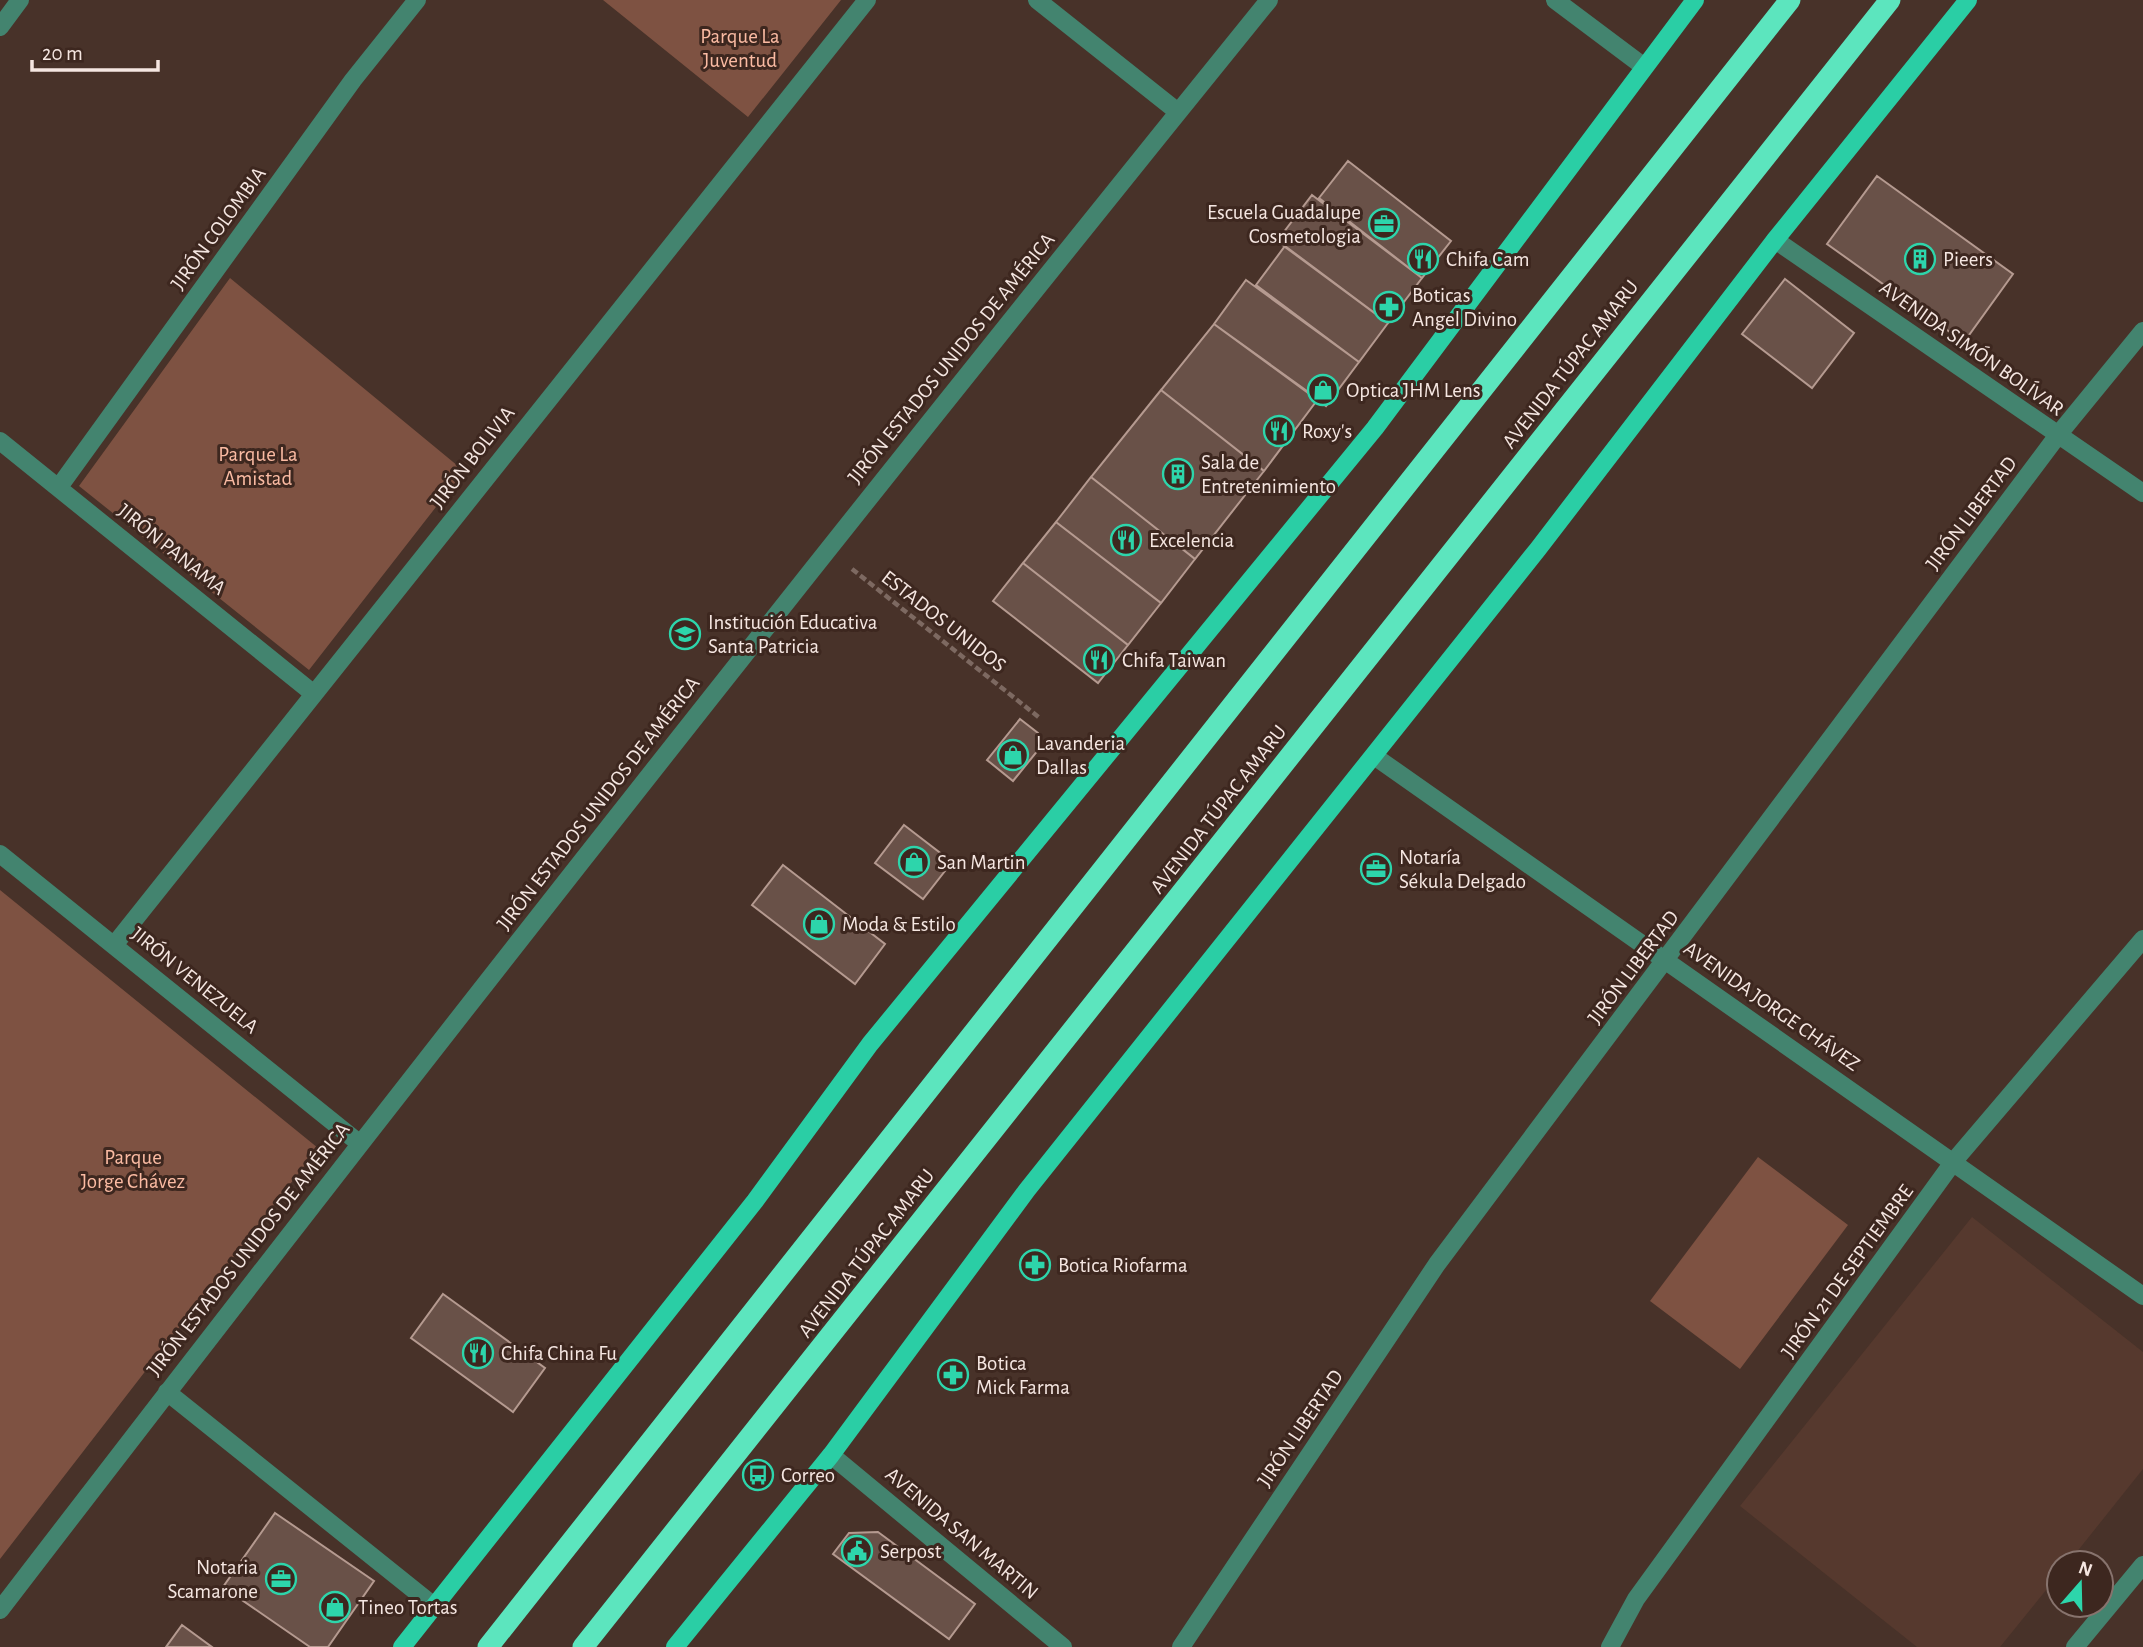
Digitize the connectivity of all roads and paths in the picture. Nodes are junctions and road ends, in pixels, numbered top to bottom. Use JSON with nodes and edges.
{"nodes":[{"id":1,"x":20,"y":0,"type":"edge"},
{"id":2,"x":417,"y":0,"type":"edge"},
{"id":3,"x":867,"y":0,"type":"edge"},
{"id":4,"x":1037,"y":0,"type":"edge"},
{"id":5,"x":1269,"y":0,"type":"edge"},
{"id":6,"x":1555,"y":0,"type":"edge"},
{"id":7,"x":1695,"y":0,"type":"edge"},
{"id":8,"x":1790,"y":0,"type":"edge"},
{"id":9,"x":1890,"y":0,"type":"edge"},
{"id":10,"x":1968,"y":0,"type":"edge"},
{"id":11,"x":0,"y":27,"type":"edge"},
{"id":12,"x":1643,"y":66,"type":"junction"},
{"id":13,"x":1178,"y":113,"type":"junction"},
{"id":14,"x":1775,"y":240,"type":"junction"},
{"id":15,"x":2143,"y":331,"type":"edge"},
{"id":16,"x":2058,"y":435,"type":"junction"},
{"id":17,"x":0,"y":441,"type":"edge"},
{"id":18,"x":59,"y":487,"type":"junction"},
{"id":19,"x":2143,"y":493,"type":"edge"},
{"id":20,"x":827,"y":549,"type":"junction"},
{"id":21,"x":314,"y":694,"type":"junction"},
{"id":22,"x":1041,"y":719,"type":"dead end"},
{"id":23,"x":1374,"y":756,"type":"junction"},
{"id":24,"x":0,"y":854,"type":"edge"},
{"id":25,"x":2143,"y":939,"type":"edge"},
{"id":26,"x":115,"y":944,"type":"junction"},
{"id":27,"x":1667,"y":960,"type":"junction"},
{"id":28,"x":359,"y":1143,"type":"junction"},
{"id":29,"x":1954,"y":1161,"type":"junction"},
{"id":30,"x":2143,"y":1296,"type":"edge"},
{"id":31,"x":167,"y":1392,"type":"junction"},
{"id":32,"x":831,"y":1455,"type":"junction"},
{"id":33,"x":2143,"y":1565,"type":"edge"},
{"id":34,"x":435,"y":1606,"type":"junction"},
{"id":35,"x":0,"y":1610,"type":"edge"},
{"id":36,"x":402,"y":1647,"type":"edge"},
{"id":37,"x":488,"y":1647,"type":"edge"},
{"id":38,"x":583,"y":1647,"type":"edge"},
{"id":39,"x":675,"y":1647,"type":"edge"},
{"id":40,"x":1063,"y":1647,"type":"edge"},
{"id":41,"x":1181,"y":1647,"type":"edge"},
{"id":42,"x":1610,"y":1647,"type":"edge"},
{"id":43,"x":2075,"y":1647,"type":"edge"}],
"edges":[{"from":1,"to":11,"type":"street"},
{"from":2,"to":18,"type":"street","name":"JIRÓN COLOMBIA"},
{"from":3,"to":21,"type":"street","name":"JIRÓN BOLIVIA"},
{"from":4,"to":13,"type":"street"},
{"from":5,"to":13,"type":"street","name":"JIRÓN ESTADOS UNIDOS DE AMÉRICA"},
{"from":6,"to":12,"type":"street"},
{"from":7,"to":12,"type":"main road"},
{"from":8,"to":37,"type":"highway"},
{"from":9,"to":38,"type":"highway","name":"AVENIDA TÚPAC AMARU"},
{"from":10,"to":14,"type":"main road"},
{"from":12,"to":34,"type":"main road"},
{"from":13,"to":20,"type":"street","name":"JIRÓN ESTADOS UNIDOS DE AMÉRICA"},
{"from":14,"to":16,"type":"street","name":"AVENIDA SIMÓN BOLÍVAR"},
{"from":14,"to":23,"type":"main road"},
{"from":15,"to":16,"type":"street","name":"JIRÓN LIBERTAD"},
{"from":16,"to":19,"type":"street","name":"AVENIDA SIMÓN BOLÍVAR"},
{"from":16,"to":27,"type":"street","name":"JIRÓN LIBERTAD"},
{"from":17,"to":18,"type":"street","name":"JIRÓN PANAMA"},
{"from":18,"to":21,"type":"street","name":"JIRÓN PANAMA"},
{"from":20,"to":22,"type":"path","name":"ESTADOS UNIDOS"},
{"from":20,"to":28,"type":"street","name":"JIRÓN ESTADOS UNIDOS DE AMÉRICA"},
{"from":21,"to":26,"type":"street","name":"JIRÓN BOLIVIA"},
{"from":23,"to":27,"type":"street","name":"AVENIDA JORGE CHÁVEZ"},
{"from":23,"to":32,"type":"main road"},
{"from":24,"to":26,"type":"street","name":"JIRÓN VENEZUELA"},
{"from":25,"to":29,"type":"street","name":"JIRÓN 21 DE SEPTIEMBRE"},
{"from":26,"to":28,"type":"street","name":"JIRÓN VENEZUELA"},
{"from":27,"to":29,"type":"street","name":"AVENIDA JORGE CHÁVEZ"},
{"from":27,"to":41,"type":"street","name":"JIRÓN LIBERTAD"},
{"from":28,"to":31,"type":"street","name":"JIRÓN ESTADOS UNIDOS DE AMÉRICA"},
{"from":29,"to":30,"type":"street","name":"AVENIDA JORGE CHÁVEZ"},
{"from":29,"to":42,"type":"street","name":"JIRÓN 21 DE SEPTIEMBRE"},
{"from":31,"to":34,"type":"street"},
{"from":31,"to":35,"type":"street","name":"JIRÓN ESTADOS UNIDOS DE AMÉRICA"},
{"from":32,"to":39,"type":"main road"},
{"from":32,"to":40,"type":"street","name":"AVENIDA SAN MARTIN"},
{"from":33,"to":43,"type":"street"},
{"from":34,"to":36,"type":"main road"}]}
